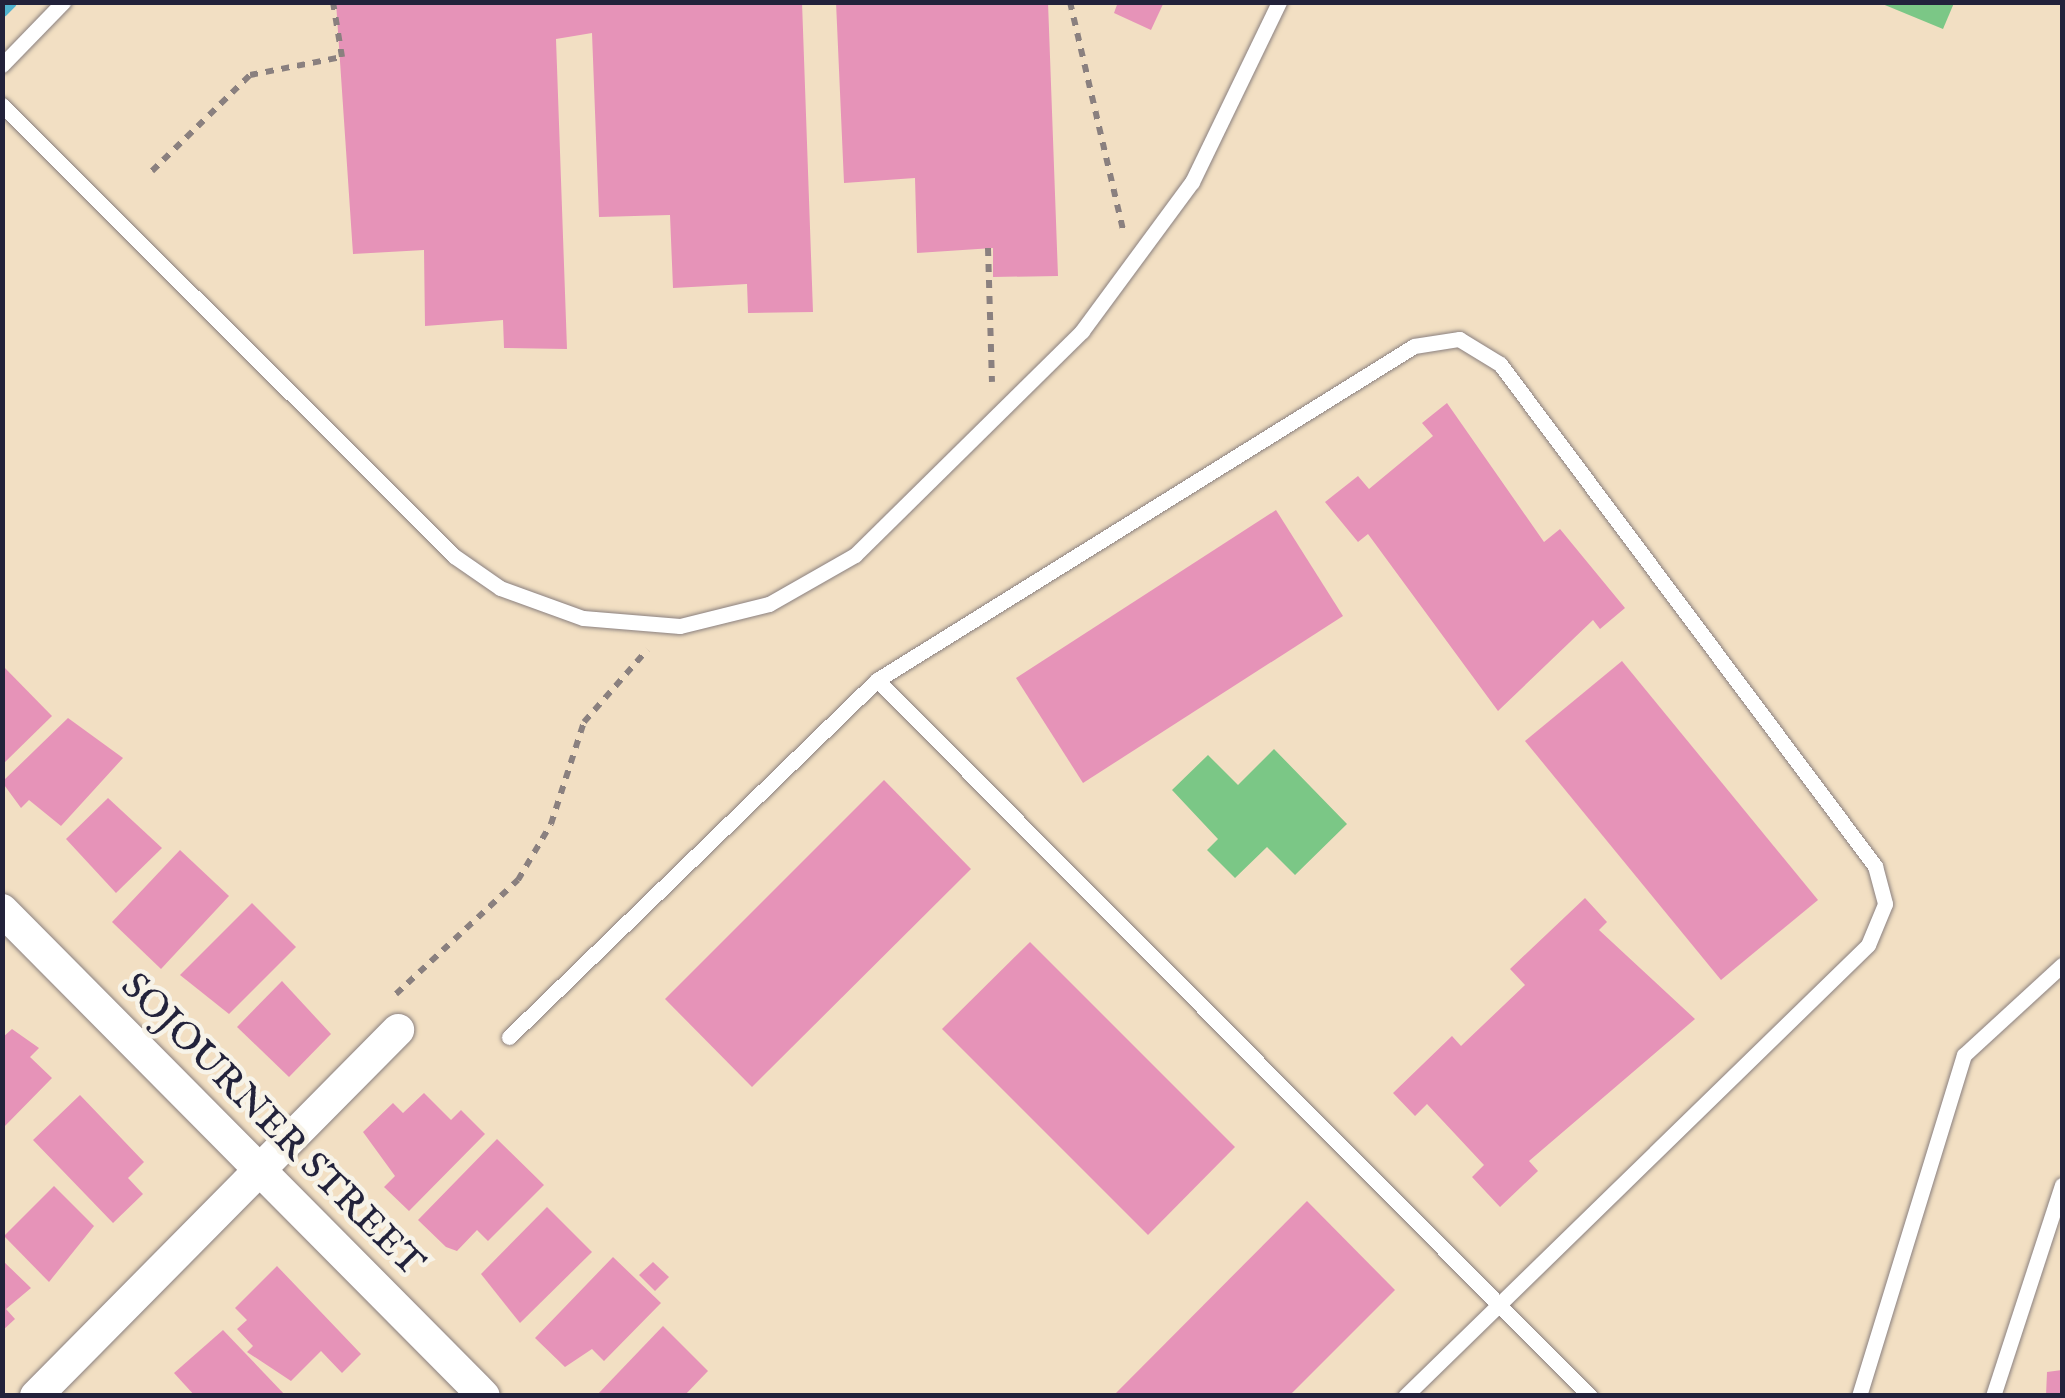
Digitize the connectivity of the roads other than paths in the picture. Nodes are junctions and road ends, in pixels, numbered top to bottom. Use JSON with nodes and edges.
{"nodes":[{"id":1,"x":63,"y":2,"type":"edge"},
{"id":2,"x":1279,"y":2,"type":"edge"},
{"id":3,"x":2,"y":65,"type":"edge"},
{"id":4,"x":2,"y":105,"type":"edge"},
{"id":5,"x":877,"y":680,"type":"junction"},
{"id":6,"x":2,"y":910,"type":"edge"},
{"id":7,"x":2062,"y":965,"type":"edge"},
{"id":8,"x":398,"y":1030,"type":"dead end"},
{"id":9,"x":510,"y":1037,"type":"dead end"},
{"id":10,"x":258,"y":1171,"type":"junction"},
{"id":11,"x":2062,"y":1185,"type":"edge"},
{"id":12,"x":1499,"y":1303,"type":"junction"},
{"id":13,"x":36,"y":1396,"type":"edge"},
{"id":14,"x":484,"y":1396,"type":"edge"},
{"id":15,"x":1406,"y":1396,"type":"edge"},
{"id":16,"x":1590,"y":1396,"type":"edge"},
{"id":17,"x":1859,"y":1396,"type":"edge"},
{"id":18,"x":1993,"y":1396,"type":"edge"}],
"edges":[{"from":1,"to":3,"type":"lane"},
{"from":2,"to":4,"type":"lane"},
{"from":5,"to":9,"type":"lane"},
{"from":5,"to":12,"type":"lane"},
{"from":5,"to":12,"type":"lane"},
{"from":6,"to":10,"type":"street","name":"SOJOURNER STREET"},
{"from":7,"to":17,"type":"lane"},
{"from":8,"to":10,"type":"street"},
{"from":10,"to":13,"type":"street"},
{"from":10,"to":14,"type":"street","name":"SOJOURNER STREET"},
{"from":11,"to":18,"type":"lane"},
{"from":12,"to":15,"type":"lane"},
{"from":12,"to":16,"type":"lane"}]}
